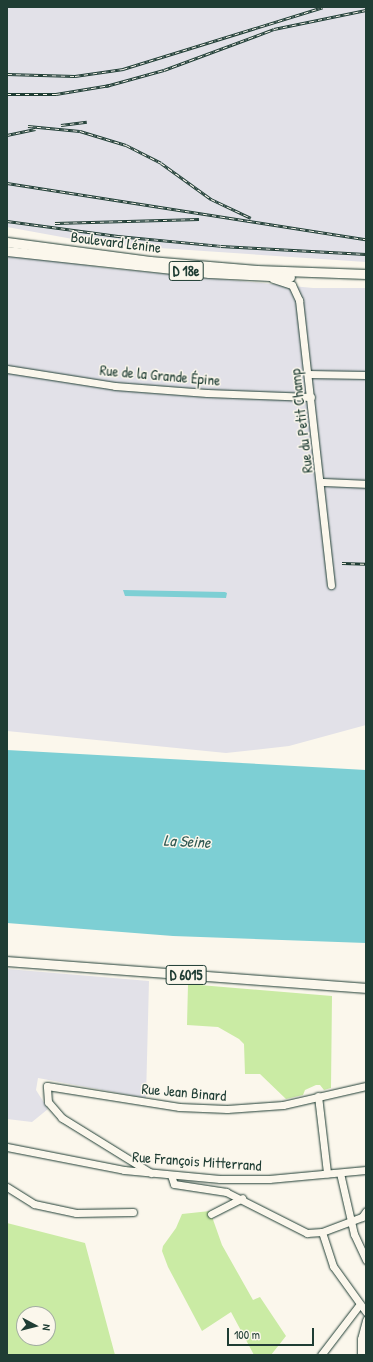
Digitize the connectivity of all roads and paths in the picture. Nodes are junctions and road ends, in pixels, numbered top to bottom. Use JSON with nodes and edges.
{"nodes":[{"id":1,"x":7,"y":242,"type":"edge"},
{"id":2,"x":7,"y":251,"type":"edge"},
{"id":3,"x":366,"y":274,"type":"edge"},
{"id":4,"x":265,"y":276,"type":"junction"},
{"id":5,"x":366,"y":280,"type":"edge"},
{"id":6,"x":7,"y":369,"type":"edge"},
{"id":7,"x":308,"y":374,"type":"junction"},
{"id":8,"x":366,"y":375,"type":"edge"},
{"id":9,"x":311,"y":397,"type":"junction"},
{"id":10,"x":321,"y":482,"type":"junction"},
{"id":11,"x":366,"y":484,"type":"edge"},
{"id":12,"x":331,"y":585,"type":"dead end"},
{"id":13,"x":7,"y":961,"type":"edge"},
{"id":14,"x":366,"y":988,"type":"edge"},
{"id":15,"x":366,"y":1086,"type":"edge"},
{"id":16,"x":318,"y":1096,"type":"junction"},
{"id":17,"x":7,"y":1147,"type":"edge"},
{"id":18,"x":366,"y":1170,"type":"edge"},
{"id":19,"x":151,"y":1173,"type":"junction"},
{"id":20,"x":327,"y":1173,"type":"junction"},
{"id":21,"x":340,"y":1173,"type":"junction"},
{"id":22,"x":171,"y":1175,"type":"junction"},
{"id":23,"x":7,"y":1187,"type":"edge"},
{"id":24,"x":242,"y":1198,"type":"junction"},
{"id":25,"x":366,"y":1211,"type":"edge"},
{"id":26,"x":133,"y":1212,"type":"dead end"},
{"id":27,"x":211,"y":1214,"type":"dead end"},
{"id":28,"x":351,"y":1221,"type":"junction"},
{"id":29,"x":322,"y":1232,"type":"junction"},
{"id":30,"x":366,"y":1260,"type":"edge"},
{"id":31,"x":360,"y":1304,"type":"junction"},
{"id":32,"x":366,"y":1312,"type":"edge"},
{"id":33,"x":366,"y":1320,"type":"edge"},
{"id":34,"x":321,"y":1355,"type":"edge"},
{"id":35,"x":361,"y":1355,"type":"edge"}],
"edges":[{"from":1,"to":3,"type":"main road","name":"Boulevard Lénine","number":"D 18e"},
{"from":2,"to":4,"type":"main road","name":"Boulevard Lénine","number":"D 18e"},
{"from":4,"to":5,"type":"main road","name":"Boulevard Lénine","number":"D 18e"},
{"from":4,"to":7,"type":"street","name":"Rue du Petit Champ"},
{"from":6,"to":9,"type":"street","name":"Rue de la Grande Épine"},
{"from":7,"to":8,"type":"street"},
{"from":7,"to":9,"type":"street","name":"Rue du Petit Champ"},
{"from":9,"to":10,"type":"street","name":"Rue du Petit Champ"},
{"from":10,"to":11,"type":"street"},
{"from":10,"to":12,"type":"street","name":"Rue du Petit Champ"},
{"from":13,"to":14,"type":"main road","number":"D 6015"},
{"from":15,"to":16,"type":"street","name":"Rue Jean Binard"},
{"from":16,"to":19,"type":"street","name":"Rue Jean Binard"},
{"from":16,"to":20,"type":"street"},
{"from":17,"to":19,"type":"street","name":"Rue François Mitterrand"},
{"from":18,"to":21,"type":"street","name":"Rue François Mitterrand"},
{"from":19,"to":22,"type":"street","name":"Rue François Mitterrand"},
{"from":20,"to":21,"type":"street","name":"Rue François Mitterrand"},
{"from":20,"to":22,"type":"street","name":"Rue François Mitterrand"},
{"from":21,"to":28,"type":"street"},
{"from":22,"to":24,"type":"street"},
{"from":23,"to":26,"type":"street"},
{"from":24,"to":27,"type":"street"},
{"from":24,"to":29,"type":"street"},
{"from":25,"to":28,"type":"street"},
{"from":28,"to":29,"type":"street"},
{"from":28,"to":30,"type":"street"},
{"from":29,"to":31,"type":"street"},
{"from":31,"to":32,"type":"street"},
{"from":31,"to":34,"type":"street"},
{"from":33,"to":35,"type":"street"}]}
